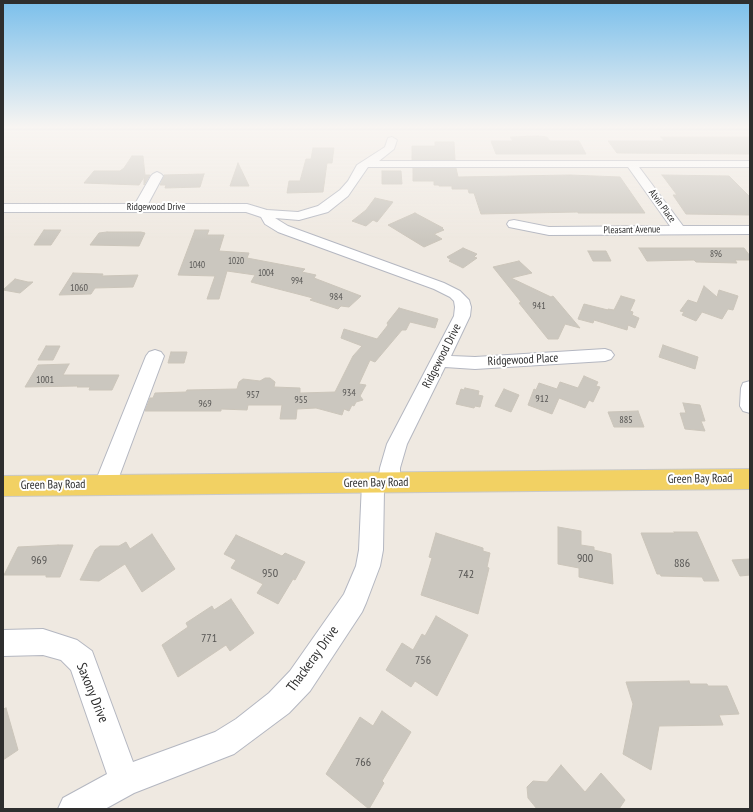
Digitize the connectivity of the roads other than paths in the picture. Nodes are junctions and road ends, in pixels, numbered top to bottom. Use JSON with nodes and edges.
{"nodes":[{"id":1,"x":364,"y":164,"type":"joint"},
{"id":2,"x":631,"y":164,"type":"junction"},
{"id":3,"x":750,"y":164,"type":"edge"},
{"id":4,"x":157,"y":176,"type":"dead end"},
{"id":5,"x":140,"y":207,"type":"junction"},
{"id":6,"x":3,"y":208,"type":"edge"},
{"id":7,"x":266,"y":214,"type":"junction"},
{"id":8,"x":308,"y":214,"type":"junction"},
{"id":9,"x":514,"y":224,"type":"dead end"},
{"id":10,"x":679,"y":230,"type":"junction"},
{"id":11,"x":750,"y":230,"type":"edge"},
{"id":12,"x":301,"y":234,"type":"junction"},
{"id":13,"x":605,"y":355,"type":"dead end"},
{"id":14,"x":155,"y":356,"type":"dead end"},
{"id":15,"x":440,"y":361,"type":"junction"},
{"id":16,"x":750,"y":388,"type":"edge"},
{"id":17,"x":750,"y":406,"type":"edge"},
{"id":18,"x":750,"y":479,"type":"edge"},
{"id":19,"x":381,"y":483,"type":"junction"},
{"id":20,"x":105,"y":485,"type":"junction"},
{"id":21,"x":3,"y":486,"type":"edge"},
{"id":22,"x":3,"y":642,"type":"edge"},
{"id":23,"x":126,"y":781,"type":"junction"},
{"id":24,"x":74,"y":809,"type":"edge"}],
"edges":[{"from":1,"to":2,"type":"street"},
{"from":1,"to":8,"type":"street"},
{"from":2,"to":3,"type":"street"},
{"from":2,"to":10,"type":"street","name":"Alvin Place"},
{"from":4,"to":5,"type":"street"},
{"from":5,"to":6,"type":"street","name":"Ridgewood Drive"},
{"from":5,"to":7,"type":"street","name":"Ridgewood Drive"},
{"from":7,"to":8,"type":"street"},
{"from":7,"to":12,"type":"street","name":"Ridgewood Drive"},
{"from":8,"to":12,"type":"street"},
{"from":9,"to":10,"type":"street","name":"Pleasant Avenue"},
{"from":10,"to":11,"type":"street","name":"Pleasant Avenue"},
{"from":12,"to":15,"type":"street","name":"Ridgewood Drive"},
{"from":13,"to":15,"type":"street","name":"Ridgewood Place"},
{"from":14,"to":20,"type":"street"},
{"from":15,"to":19,"type":"street","name":"Ridgewood Drive"},
{"from":16,"to":17,"type":"street"},
{"from":18,"to":19,"type":"main road","name":"Green Bay Road"},
{"from":19,"to":20,"type":"main road","name":"Green Bay Road"},
{"from":19,"to":23,"type":"street","name":"Thackeray Drive"},
{"from":20,"to":21,"type":"main road","name":"Green Bay Road"},
{"from":22,"to":23,"type":"street","name":"Saxony Drive"},
{"from":23,"to":24,"type":"street","name":"Thackeray Drive"}]}
